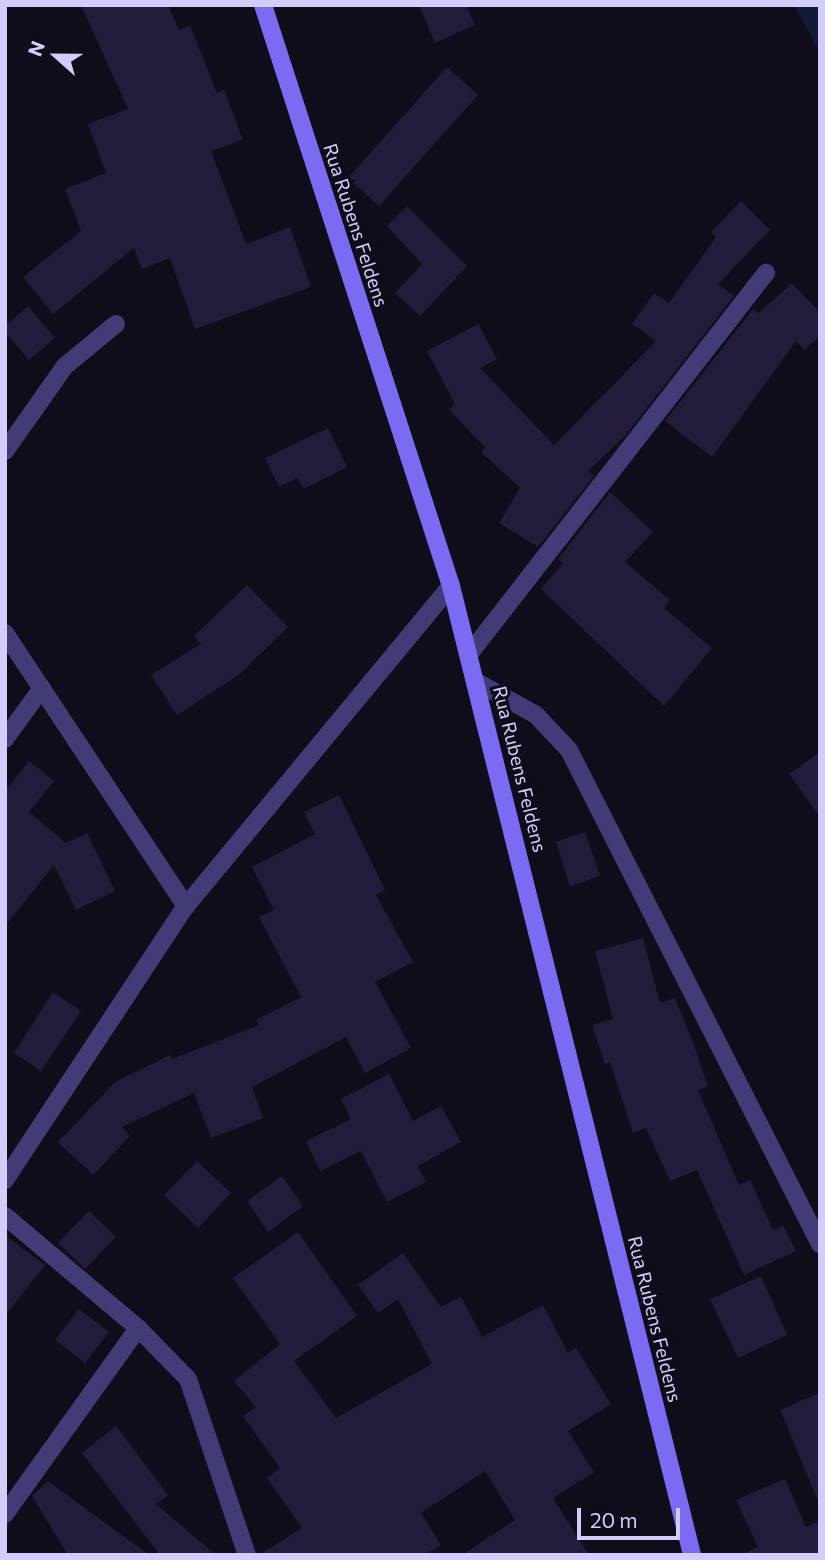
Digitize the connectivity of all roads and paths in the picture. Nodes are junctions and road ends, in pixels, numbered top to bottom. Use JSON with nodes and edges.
{"nodes":[{"id":1,"x":263,"y":5,"type":"edge"},
{"id":2,"x":766,"y":273,"type":"dead end"},
{"id":3,"x":116,"y":324,"type":"dead end"},
{"id":4,"x":5,"y":451,"type":"edge"},
{"id":5,"x":452,"y":586,"type":"junction"},
{"id":6,"x":5,"y":634,"type":"edge"},
{"id":7,"x":470,"y":653,"type":"junction"},
{"id":8,"x":477,"y":681,"type":"junction"},
{"id":9,"x":42,"y":688,"type":"junction"},
{"id":10,"x":5,"y":739,"type":"edge"},
{"id":11,"x":186,"y":906,"type":"junction"},
{"id":12,"x":5,"y":1180,"type":"edge"},
{"id":13,"x":5,"y":1216,"type":"edge"},
{"id":14,"x":820,"y":1244,"type":"edge"},
{"id":15,"x":138,"y":1328,"type":"junction"},
{"id":16,"x":5,"y":1514,"type":"edge"},
{"id":17,"x":247,"y":1555,"type":"edge"},
{"id":18,"x":692,"y":1555,"type":"edge"}],
"edges":[{"from":1,"to":5,"type":"main road","name":"Rua Rubens Feldens"},
{"from":2,"to":7,"type":"street"},
{"from":3,"to":4,"type":"street"},
{"from":5,"to":7,"type":"main road","name":"Rua Rubens Feldens"},
{"from":5,"to":11,"type":"street"},
{"from":6,"to":9,"type":"street"},
{"from":7,"to":8,"type":"main road","name":"Rua Rubens Feldens"},
{"from":8,"to":14,"type":"street"},
{"from":8,"to":18,"type":"main road","name":"Rua Rubens Feldens"},
{"from":9,"to":10,"type":"street"},
{"from":9,"to":11,"type":"street"},
{"from":11,"to":12,"type":"street"},
{"from":13,"to":15,"type":"street"},
{"from":15,"to":16,"type":"street"},
{"from":15,"to":17,"type":"street"}]}
